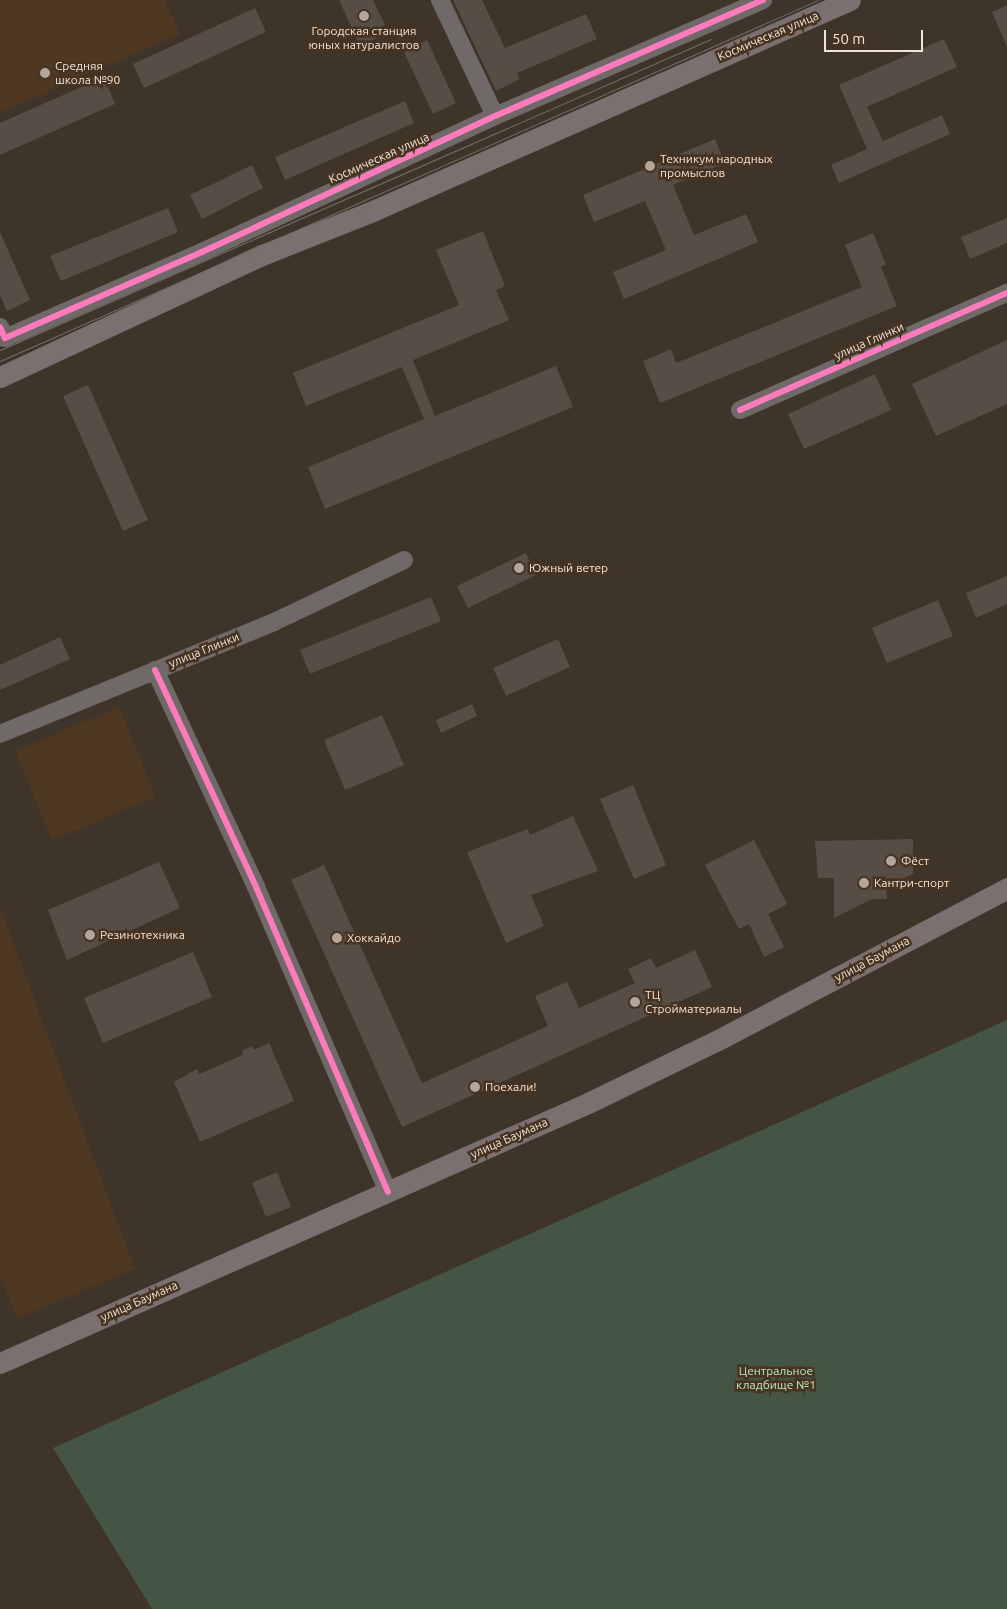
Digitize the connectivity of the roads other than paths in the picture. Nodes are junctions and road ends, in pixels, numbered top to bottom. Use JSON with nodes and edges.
{"nodes":[{"id":1,"x":440,"y":0,"type":"edge"},
{"id":2,"x":763,"y":0,"type":"edge"},
{"id":3,"x":850,"y":0,"type":"edge"},
{"id":4,"x":495,"y":116,"type":"junction"},
{"id":5,"x":1007,"y":293,"type":"edge"},
{"id":6,"x":3,"y":332,"type":"edge"},
{"id":7,"x":0,"y":377,"type":"edge"},
{"id":8,"x":740,"y":410,"type":"dead end"},
{"id":9,"x":404,"y":560,"type":"dead end"},
{"id":10,"x":155,"y":670,"type":"junction"},
{"id":11,"x":0,"y":734,"type":"edge"},
{"id":12,"x":1007,"y":888,"type":"edge"},
{"id":13,"x":388,"y":1192,"type":"junction"},
{"id":14,"x":0,"y":1363,"type":"edge"}],
"edges":[{"from":1,"to":4,"type":"street"},
{"from":2,"to":4,"type":"street","name":"Космическая улица"},
{"from":3,"to":7,"type":"main road","name":"Космическая улица"},
{"from":4,"to":6,"type":"street","name":"Космическая улица"},
{"from":5,"to":8,"type":"street","name":"улица Глинки"},
{"from":9,"to":10,"type":"street","name":"улица Глинки"},
{"from":10,"to":11,"type":"street","name":"улица Глинки"},
{"from":10,"to":13,"type":"street"},
{"from":12,"to":13,"type":"main road","name":"улица Баумана"},
{"from":13,"to":14,"type":"main road","name":"улица Баумана"}]}
